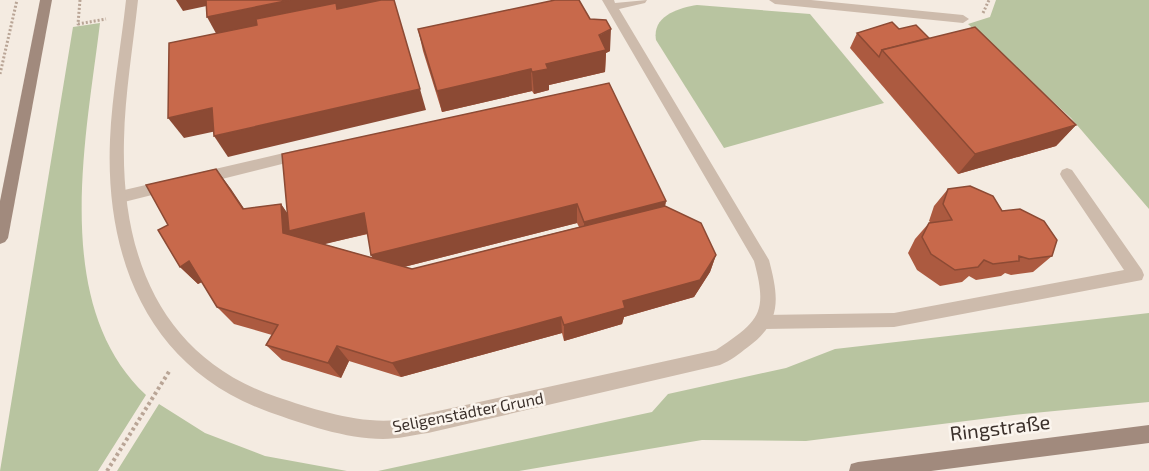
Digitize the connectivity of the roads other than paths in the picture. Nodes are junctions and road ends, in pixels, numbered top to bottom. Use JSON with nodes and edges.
{"nodes":[{"id":1,"x":46,"y":0,"type":"edge"},
{"id":2,"x":641,"y":0,"type":"edge"},
{"id":3,"x":775,"y":0,"type":"edge"},
{"id":4,"x":610,"y":3,"type":"edge"},
{"id":5,"x":131,"y":8,"type":"edge"},
{"id":6,"x":963,"y":19,"type":"dead end"},
{"id":7,"x":311,"y":152,"type":"edge"},
{"id":8,"x":1067,"y":174,"type":"dead end"},
{"id":9,"x":120,"y":197,"type":"junction"},
{"id":10,"x":0,"y":238,"type":"edge"},
{"id":11,"x":764,"y":322,"type":"junction"},
{"id":12,"x":1149,"y":434,"type":"edge"},
{"id":13,"x":858,"y":471,"type":"edge"}],
"edges":[{"from":1,"to":10,"type":"main road"},
{"from":2,"to":4,"type":"street"},
{"from":3,"to":6,"type":"street"},
{"from":4,"to":11,"type":"street"},
{"from":5,"to":9,"type":"street","name":"Seligenstädter Grund"},
{"from":7,"to":9,"type":"street"},
{"from":8,"to":11,"type":"street"},
{"from":9,"to":11,"type":"street","name":"Seligenstädter Grund"},
{"from":12,"to":13,"type":"main road","name":"Ringstraße"}]}
